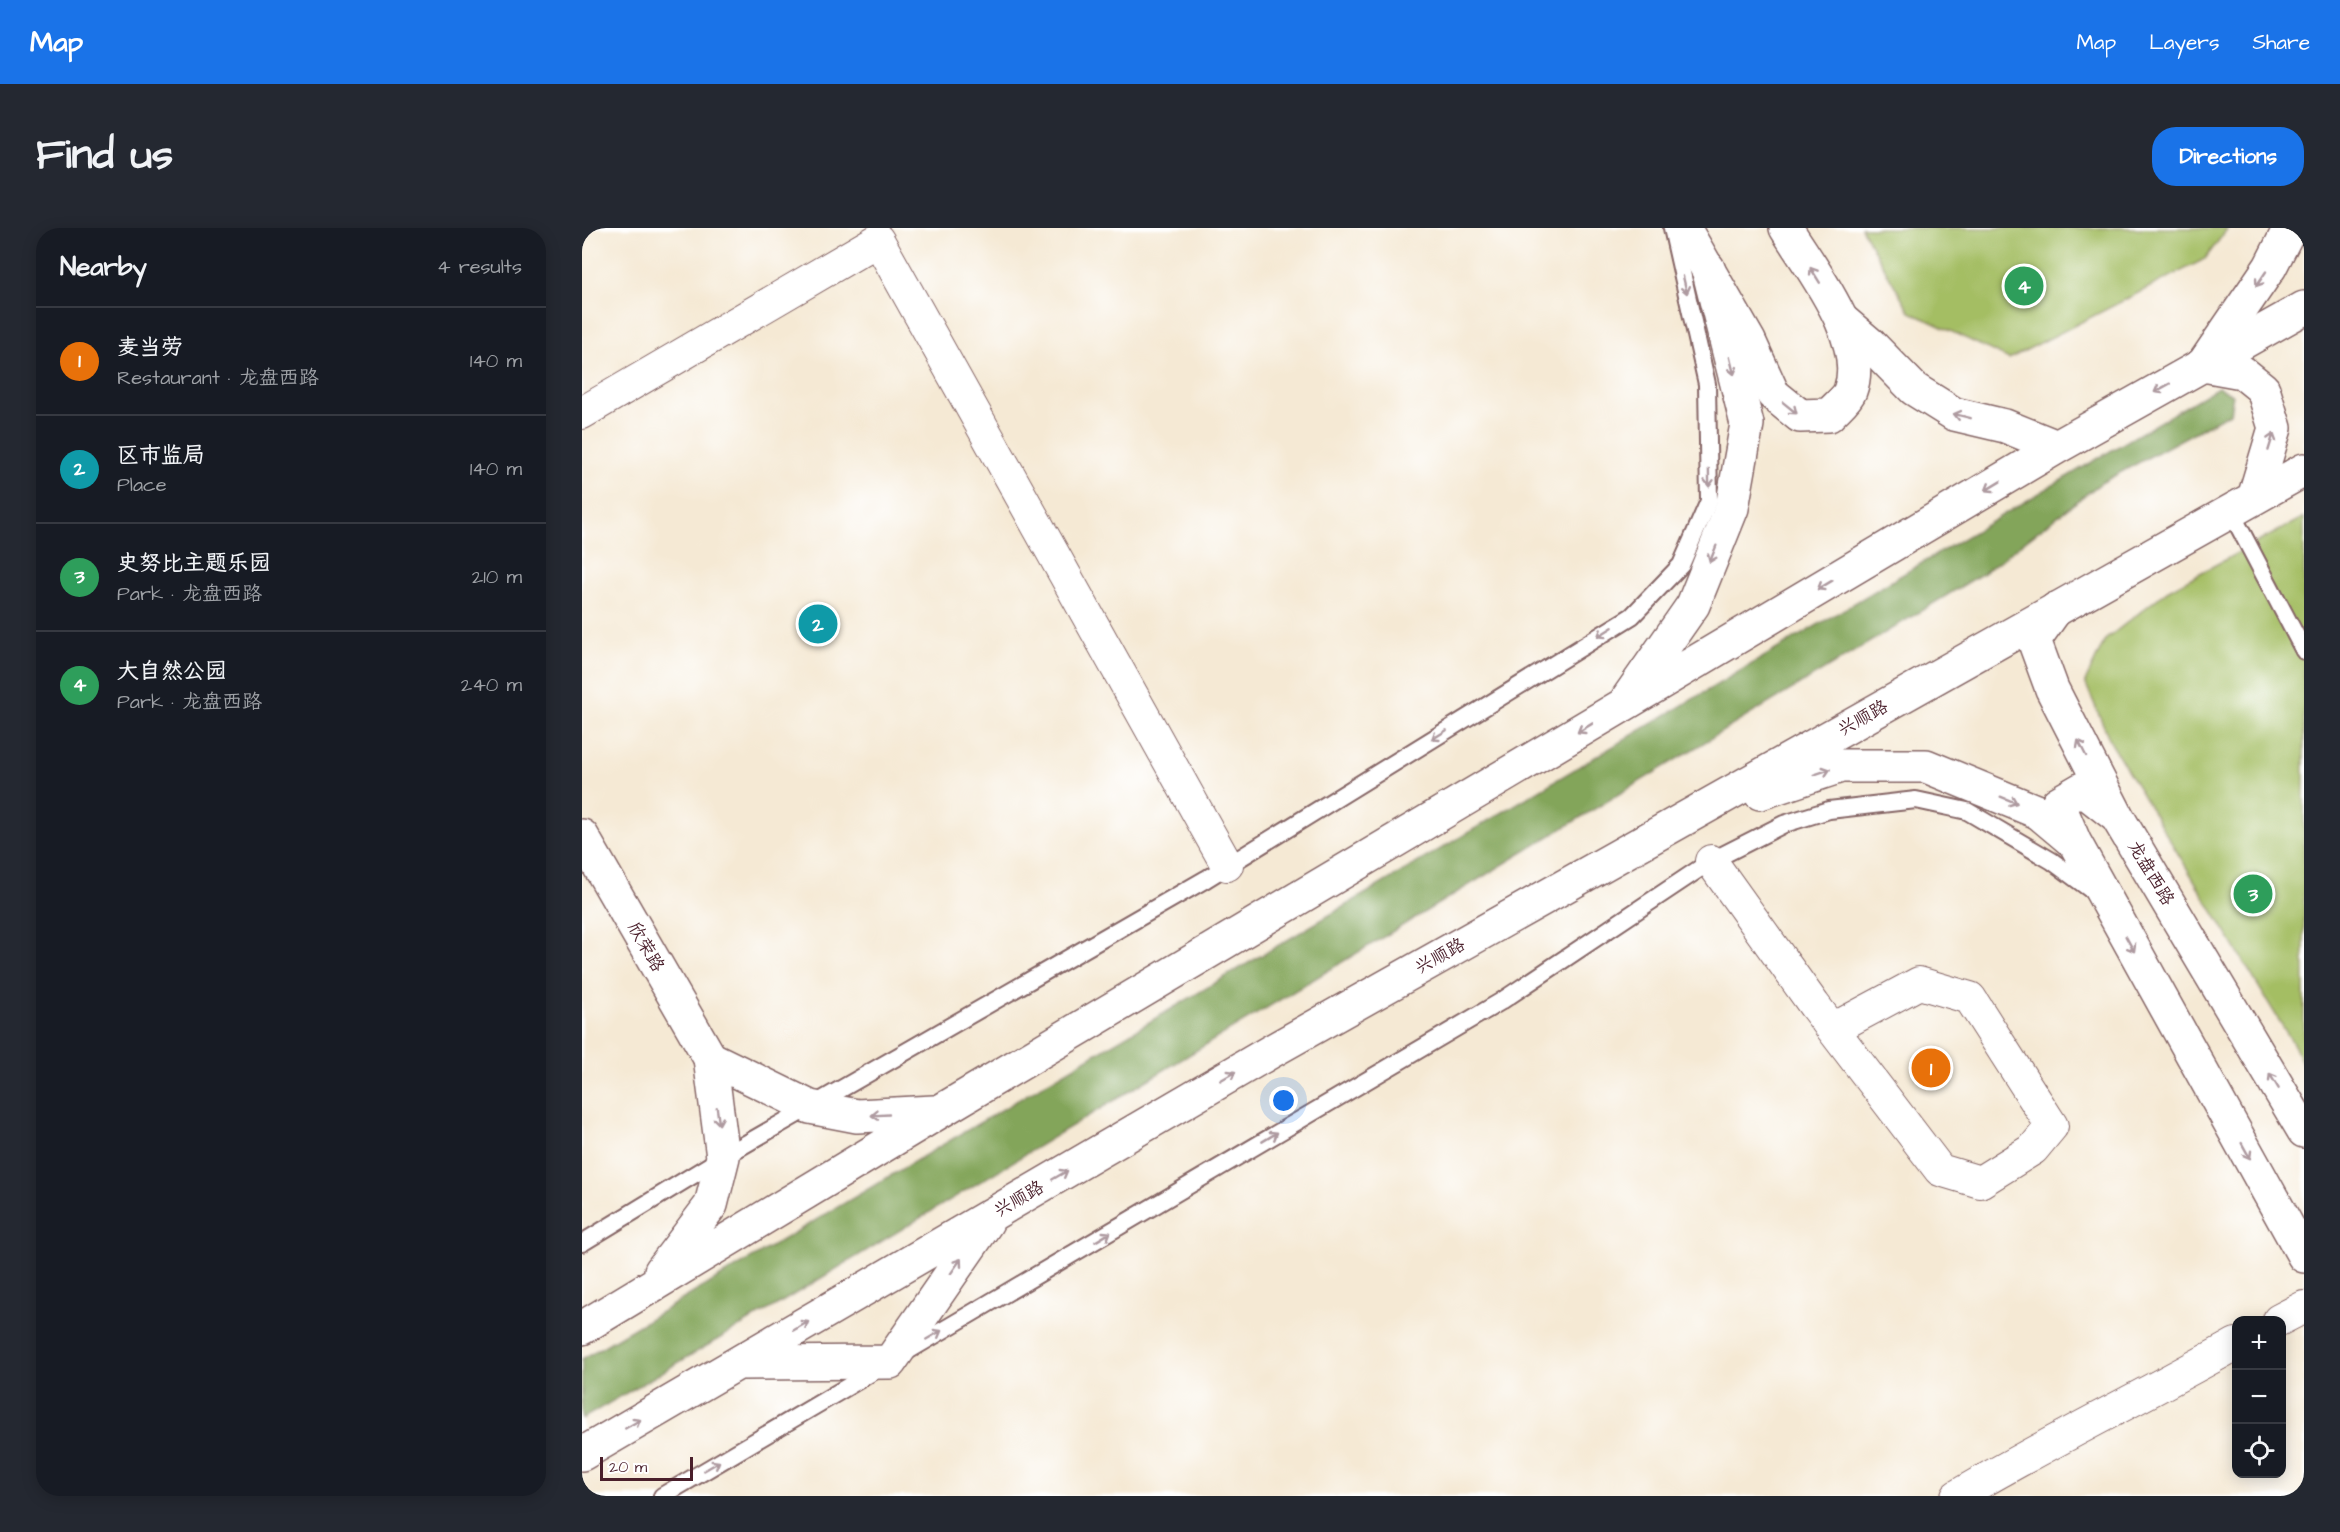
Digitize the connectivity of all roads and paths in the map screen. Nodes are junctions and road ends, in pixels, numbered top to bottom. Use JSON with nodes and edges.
{"nodes":[{"id":1,"x":1672,"y":228,"type":"edge"},
{"id":2,"x":1684,"y":228,"type":"edge"},
{"id":3,"x":1786,"y":228,"type":"edge"},
{"id":4,"x":2290,"y":228,"type":"edge"},
{"id":5,"x":1708,"y":268,"type":"junction"},
{"id":6,"x":2304,"y":308,"type":"edge"},
{"id":7,"x":1844,"y":321,"type":"junction"},
{"id":8,"x":2203,"y":365,"type":"junction"},
{"id":9,"x":582,"y":412,"type":"edge"},
{"id":10,"x":2057,"y":447,"type":"junction"},
{"id":11,"x":2304,"y":470,"type":"edge"},
{"id":12,"x":2242,"y":505,"type":"junction"},
{"id":13,"x":2056,"y":609,"type":"junction"},
{"id":14,"x":2304,"y":651,"type":"edge"},
{"id":15,"x":1623,"y":706,"type":"junction"},
{"id":16,"x":1687,"y":818,"type":"junction"},
{"id":17,"x":2118,"y":818,"type":"junction"},
{"id":18,"x":582,"y":836,"type":"edge"},
{"id":19,"x":2075,"y":843,"type":"junction"},
{"id":20,"x":1711,"y":861,"type":"junction"},
{"id":21,"x":1227,"y":865,"type":"junction"},
{"id":22,"x":2107,"y":902,"type":"junction"},
{"id":23,"x":1833,"y":1029,"type":"junction"},
{"id":24,"x":710,"y":1058,"type":"junction"},
{"id":25,"x":810,"y":1107,"type":"junction"},
{"id":26,"x":939,"y":1112,"type":"junction"},
{"id":27,"x":2304,"y":1131,"type":"edge"},
{"id":28,"x":723,"y":1157,"type":"junction"},
{"id":29,"x":993,"y":1214,"type":"junction"},
{"id":30,"x":582,"y":1243,"type":"edge"},
{"id":31,"x":2304,"y":1256,"type":"edge"},
{"id":32,"x":650,"y":1287,"type":"junction"},
{"id":33,"x":2304,"y":1307,"type":"edge"},
{"id":34,"x":2286,"y":1316,"type":"edge"},
{"id":35,"x":582,"y":1328,"type":"edge"},
{"id":36,"x":2232,"y":1346,"type":"edge"},
{"id":37,"x":890,"y":1362,"type":"junction"},
{"id":38,"x":738,"y":1363,"type":"junction"},
{"id":39,"x":582,"y":1454,"type":"edge"},
{"id":40,"x":662,"y":1496,"type":"edge"},
{"id":41,"x":1957,"y":1496,"type":"edge"}],
"edges":[{"from":1,"to":21,"type":"lane","one_way":true},
{"from":2,"to":5,"type":"main road"},
{"from":7,"to":3,"type":"main road","one_way":true},
{"from":4,"to":8,"type":"main road","one_way":true},
{"from":5,"to":7,"type":"main road","one_way":true},
{"from":5,"to":15,"type":"main road","one_way":true},
{"from":6,"to":8,"type":"main road"},
{"from":10,"to":7,"type":"main road","one_way":true},
{"from":8,"to":10,"type":"main road","one_way":true},
{"from":12,"to":8,"type":"main road","one_way":true},
{"from":9,"to":21,"type":"street"},
{"from":10,"to":15,"type":"main road","one_way":true},
{"from":11,"to":12,"type":"main road","name":"兴顺路"},
{"from":12,"to":13,"type":"main road","name":"兴顺路"},
{"from":12,"to":14,"type":"lane"},
{"from":13,"to":16,"type":"main road","name":"兴顺路"},
{"from":17,"to":13,"type":"main road","name":"龙盘西路","one_way":true},
{"from":15,"to":26,"type":"main road","one_way":true},
{"from":16,"to":19,"type":"main road","one_way":true},
{"from":29,"to":16,"type":"main road","name":"兴顺路","one_way":true},
{"from":17,"to":19,"type":"main road"},
{"from":27,"to":17,"type":"main road","name":"龙盘西路","one_way":true},
{"from":18,"to":24,"type":"main road","name":"欣荣路"},
{"from":19,"to":22,"type":"main road"},
{"from":20,"to":22,"type":"lane"},
{"from":20,"to":23,"type":"street"},
{"from":37,"to":20,"type":"lane","one_way":true},
{"from":21,"to":25,"type":"lane"},
{"from":22,"to":31,"type":"main road","one_way":true},
{"from":23,"to":23,"type":"street"},
{"from":24,"to":25,"type":"main road"},
{"from":24,"to":28,"type":"main road","one_way":true},
{"from":26,"to":25,"type":"main road","one_way":true},
{"from":25,"to":28,"type":"lane"},
{"from":26,"to":32,"type":"main road"},
{"from":28,"to":30,"type":"lane"},
{"from":28,"to":32,"type":"main road"},
{"from":37,"to":29,"type":"main road","one_way":true},
{"from":38,"to":29,"type":"main road","name":"兴顺路","one_way":true},
{"from":32,"to":35,"type":"main road"},
{"from":33,"to":34,"type":"street"},
{"from":36,"to":41,"type":"street"},
{"from":37,"to":38,"type":"main road"},
{"from":40,"to":37,"type":"lane","one_way":true},
{"from":39,"to":38,"type":"main road","name":"兴顺路","one_way":true}]}
